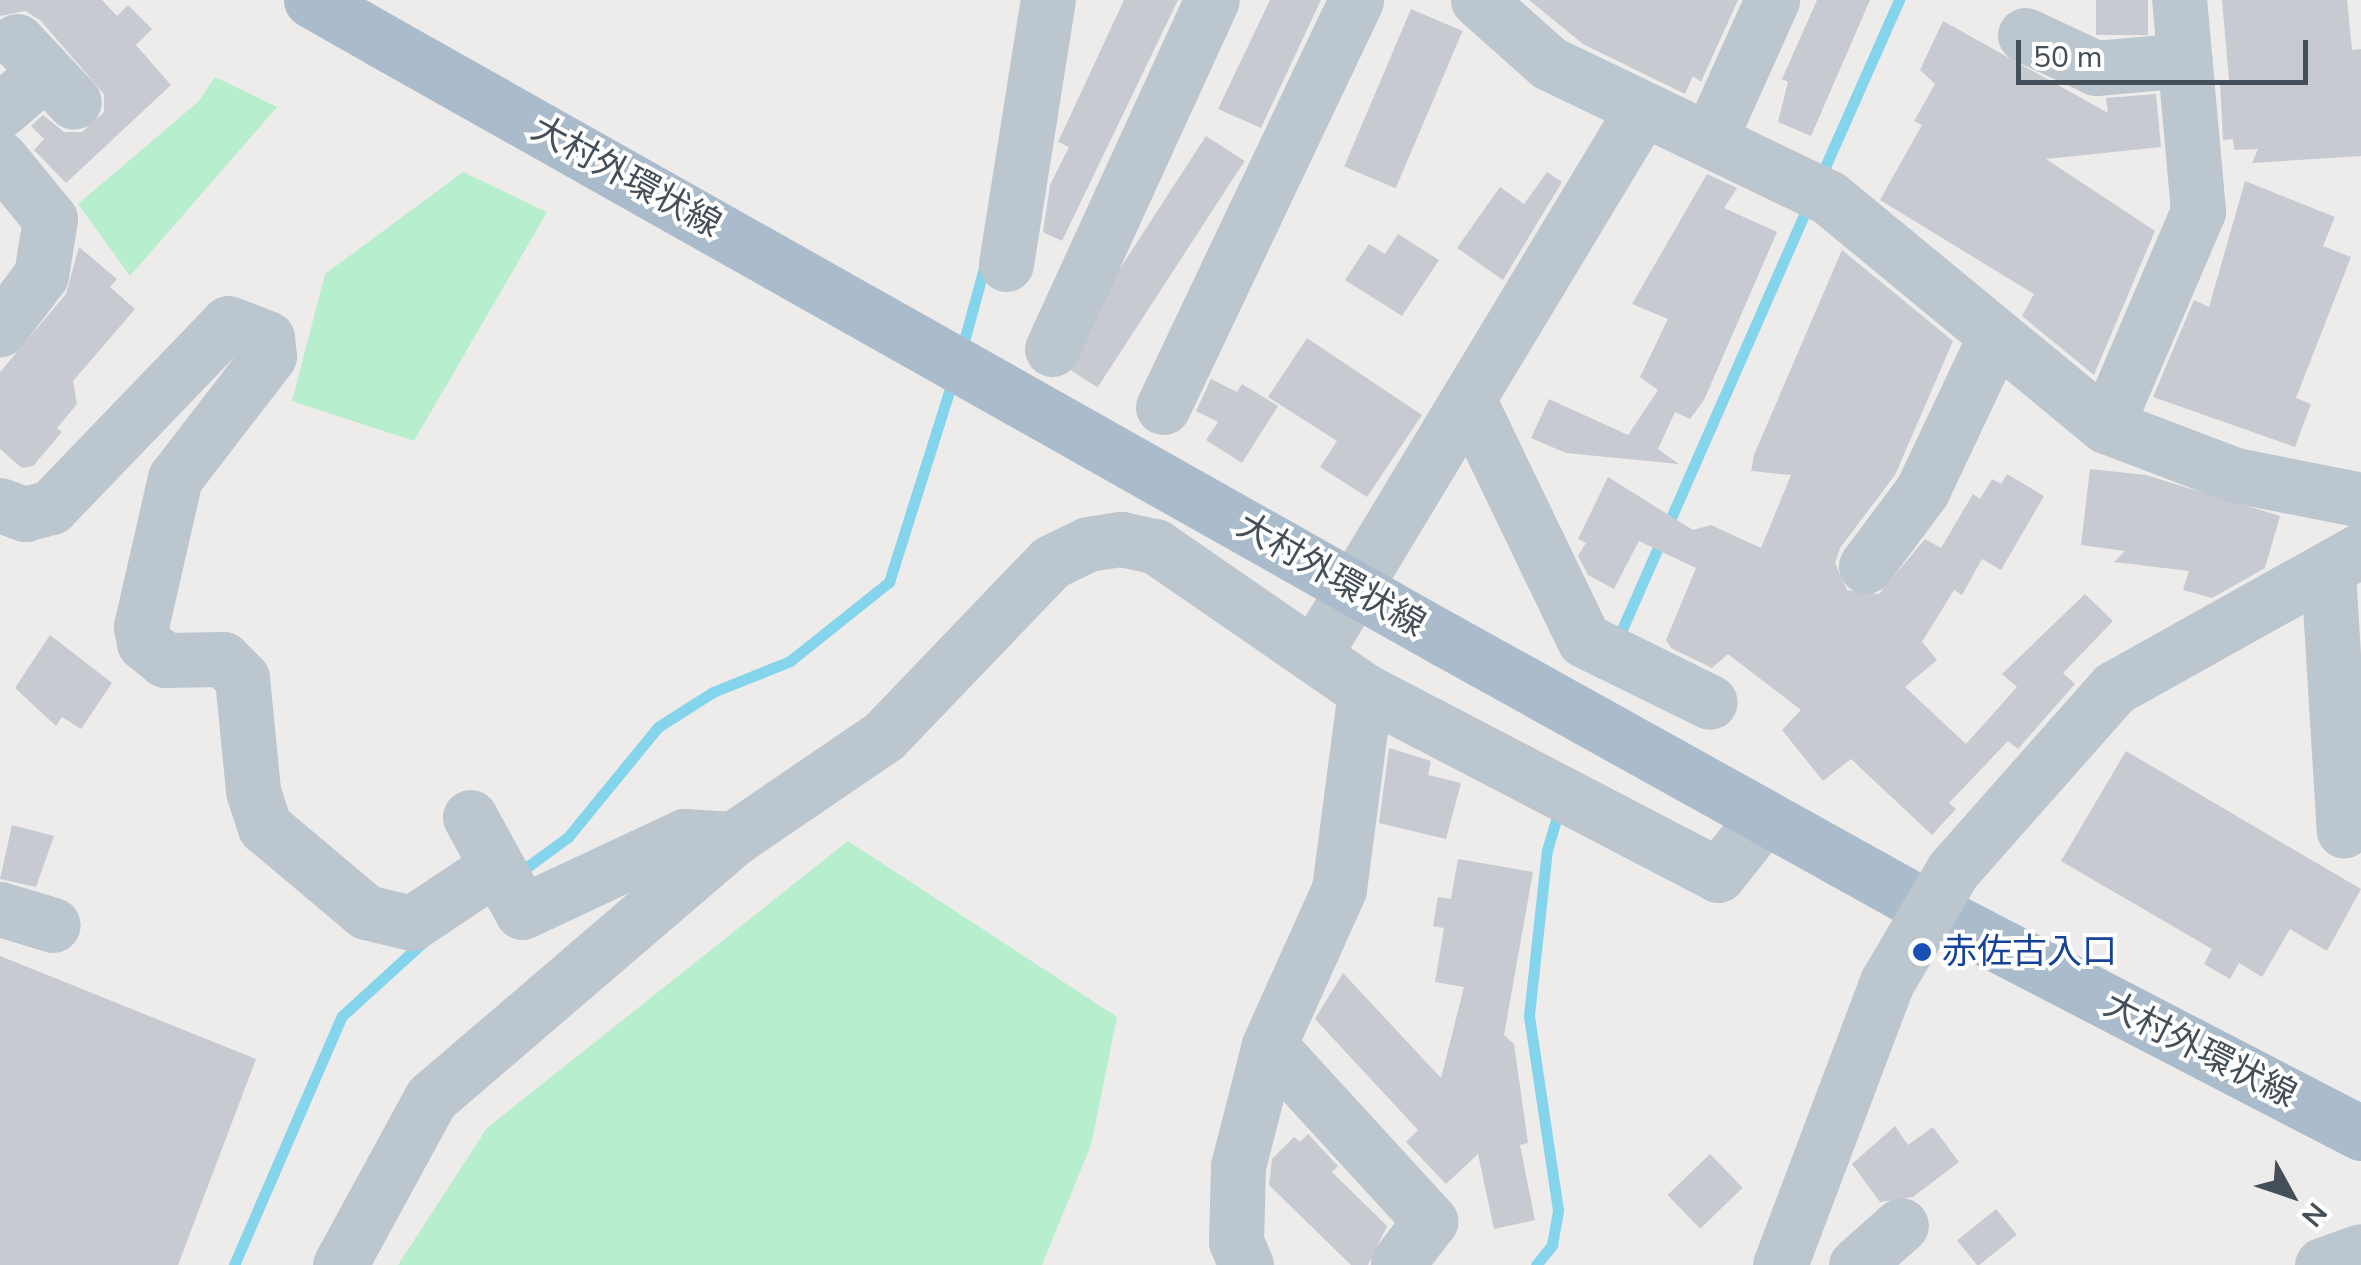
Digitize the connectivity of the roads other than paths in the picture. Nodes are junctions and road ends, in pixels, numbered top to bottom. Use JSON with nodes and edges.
{"nodes":[{"id":1,"x":311,"y":0,"type":"edge"},
{"id":2,"x":1048,"y":0,"type":"edge"},
{"id":3,"x":1212,"y":0,"type":"edge"},
{"id":4,"x":1356,"y":0,"type":"edge"},
{"id":5,"x":1478,"y":0,"type":"edge"},
{"id":6,"x":2180,"y":0,"type":"edge"},
{"id":7,"x":1762,"y":4,"type":"edge"},
{"id":8,"x":2025,"y":36,"type":"dead end"},
{"id":9,"x":2185,"y":60,"type":"junction"},
{"id":10,"x":45,"y":72,"type":"dead end"},
{"id":11,"x":1642,"y":110,"type":"junction"},
{"id":12,"x":0,"y":112,"type":"edge"},
{"id":13,"x":1727,"y":143,"type":"junction"},
{"id":14,"x":0,"y":158,"type":"edge"},
{"id":15,"x":1006,"y":264,"type":"dead end"},
{"id":16,"x":0,"y":329,"type":"edge"},
{"id":17,"x":1994,"y":339,"type":"junction"},
{"id":18,"x":1052,"y":349,"type":"dead end"},
{"id":19,"x":1468,"y":399,"type":"junction"},
{"id":20,"x":1163,"y":407,"type":"dead end"},
{"id":21,"x":2106,"y":426,"type":"junction"},
{"id":22,"x":2361,"y":500,"type":"edge"},
{"id":23,"x":0,"y":505,"type":"edge"},
{"id":24,"x":2345,"y":562,"type":"edge"},
{"id":25,"x":1866,"y":566,"type":"dead end"},
{"id":26,"x":1316,"y":651,"type":"junction"},
{"id":27,"x":1364,"y":691,"type":"junction"},
{"id":28,"x":1710,"y":702,"type":"dead end"},
{"id":29,"x":470,"y":817,"type":"dead end"},
{"id":30,"x":1764,"y":817,"type":"junction"},
{"id":31,"x":2344,"y":831,"type":"dead end"},
{"id":32,"x":733,"y":839,"type":"junction"},
{"id":33,"x":502,"y":883,"type":"junction"},
{"id":34,"x":0,"y":909,"type":"edge"},
{"id":35,"x":53,"y":924,"type":"dead end"},
{"id":36,"x":1269,"y":1046,"type":"junction"},
{"id":37,"x":2361,"y":1133,"type":"edge"},
{"id":38,"x":1901,"y":1225,"type":"dead end"},
{"id":39,"x":2361,"y":1251,"type":"edge"},
{"id":40,"x":1398,"y":1263,"type":"edge"},
{"id":41,"x":340,"y":1265,"type":"edge"},
{"id":42,"x":1246,"y":1265,"type":"edge"},
{"id":43,"x":1780,"y":1265,"type":"edge"},
{"id":44,"x":1856,"y":1265,"type":"edge"},
{"id":45,"x":2322,"y":1265,"type":"edge"}],
"edges":[{"from":1,"to":30,"type":"main road","name":"大村外環状線","bridge":true},
{"from":2,"to":15,"type":"street"},
{"from":3,"to":18,"type":"street"},
{"from":4,"to":20,"type":"street"},
{"from":5,"to":11,"type":"street"},
{"from":6,"to":9,"type":"street"},
{"from":7,"to":13,"type":"street"},
{"from":8,"to":9,"type":"street"},
{"from":9,"to":21,"type":"street"},
{"from":10,"to":12,"type":"street"},
{"from":11,"to":13,"type":"street"},
{"from":11,"to":19,"type":"street"},
{"from":13,"to":17,"type":"street"},
{"from":14,"to":16,"type":"street"},
{"from":17,"to":21,"type":"street"},
{"from":17,"to":25,"type":"street"},
{"from":19,"to":26,"type":"street"},
{"from":19,"to":28,"type":"street"},
{"from":21,"to":22,"type":"street"},
{"from":23,"to":33,"type":"street"},
{"from":24,"to":31,"type":"street"},
{"from":24,"to":43,"type":"street","bridge":true},
{"from":26,"to":27,"type":"street"},
{"from":26,"to":32,"type":"street"},
{"from":27,"to":30,"type":"street"},
{"from":27,"to":36,"type":"street"},
{"from":29,"to":33,"type":"street"},
{"from":30,"to":37,"type":"main road","name":"大村外環状線"},
{"from":32,"to":33,"type":"street"},
{"from":32,"to":41,"type":"street"},
{"from":34,"to":35,"type":"street"},
{"from":36,"to":40,"type":"street"},
{"from":36,"to":42,"type":"street"},
{"from":38,"to":44,"type":"street"},
{"from":39,"to":45,"type":"street"}]}
